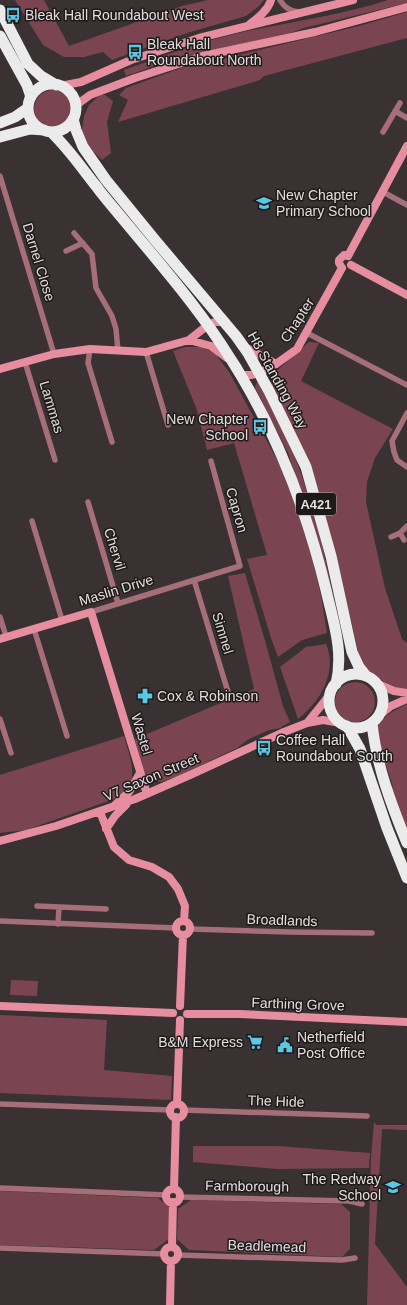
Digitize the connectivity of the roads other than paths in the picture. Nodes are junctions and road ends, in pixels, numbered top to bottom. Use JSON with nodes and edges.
{"nodes":[{"id":1,"x":271,"y":0,"type":"edge"},
{"id":2,"x":280,"y":0,"type":"edge"},
{"id":3,"x":353,"y":0,"type":"edge"},
{"id":4,"x":407,"y":7,"type":"edge"},
{"id":5,"x":0,"y":10,"type":"edge"},
{"id":6,"x":302,"y":12,"type":"junction"},
{"id":7,"x":248,"y":25,"type":"junction"},
{"id":8,"x":0,"y":36,"type":"edge"},
{"id":9,"x":23,"y":67,"type":"junction"},
{"id":10,"x":58,"y":85,"type":"junction"},
{"id":11,"x":29,"y":102,"type":"junction"},
{"id":12,"x":400,"y":103,"type":"dead end"},
{"id":13,"x":75,"y":106,"type":"junction"},
{"id":14,"x":396,"y":111,"type":"junction"},
{"id":15,"x":407,"y":118,"type":"edge"},
{"id":16,"x":73,"y":119,"type":"junction"},
{"id":17,"x":0,"y":123,"type":"edge"},
{"id":18,"x":48,"y":131,"type":"junction"},
{"id":19,"x":383,"y":132,"type":"dead end"},
{"id":20,"x":0,"y":137,"type":"edge"},
{"id":21,"x":407,"y":146,"type":"edge"},
{"id":22,"x":0,"y":176,"type":"edge"},
{"id":23,"x":383,"y":192,"type":"junction"},
{"id":24,"x":407,"y":205,"type":"edge"},
{"id":25,"x":74,"y":233,"type":"dead end"},
{"id":26,"x":83,"y":243,"type":"junction"},
{"id":27,"x":66,"y":251,"type":"dead end"},
{"id":28,"x":348,"y":256,"type":"junction"},
{"id":29,"x":351,"y":265,"type":"junction"},
{"id":30,"x":342,"y":268,"type":"junction"},
{"id":31,"x":407,"y":295,"type":"edge"},
{"id":32,"x":216,"y":323,"type":"junction"},
{"id":33,"x":307,"y":333,"type":"junction"},
{"id":34,"x":189,"y":340,"type":"junction"},
{"id":35,"x":219,"y":347,"type":"junction"},
{"id":36,"x":90,"y":348,"type":"junction"},
{"id":37,"x":248,"y":350,"type":"junction"},
{"id":38,"x":118,"y":351,"type":"junction"},
{"id":39,"x":146,"y":352,"type":"junction"},
{"id":40,"x":54,"y":354,"type":"junction"},
{"id":41,"x":25,"y":362,"type":"junction"},
{"id":42,"x":276,"y":364,"type":"junction"},
{"id":43,"x":0,"y":369,"type":"edge"},
{"id":44,"x":256,"y":374,"type":"junction"},
{"id":45,"x":240,"y":375,"type":"junction"},
{"id":46,"x":407,"y":385,"type":"edge"},
{"id":47,"x":255,"y":401,"type":"junction"},
{"id":48,"x":407,"y":413,"type":"edge"},
{"id":49,"x":168,"y":425,"type":"dead end"},
{"id":50,"x":112,"y":442,"type":"dead end"},
{"id":51,"x":55,"y":460,"type":"dead end"},
{"id":52,"x":211,"y":461,"type":"dead end"},
{"id":53,"x":407,"y":467,"type":"edge"},
{"id":54,"x":88,"y":502,"type":"dead end"},
{"id":55,"x":32,"y":521,"type":"dead end"},
{"id":56,"x":407,"y":526,"type":"edge"},
{"id":57,"x":400,"y":533,"type":"junction"},
{"id":58,"x":391,"y":537,"type":"dead end"},
{"id":59,"x":404,"y":540,"type":"dead end"},
{"id":60,"x":240,"y":566,"type":"joint"},
{"id":61,"x":194,"y":580,"type":"junction"},
{"id":62,"x":118,"y":603,"type":"junction"},
{"id":63,"x":91,"y":612,"type":"junction"},
{"id":64,"x":0,"y":617,"type":"edge"},
{"id":65,"x":62,"y":620,"type":"junction"},
{"id":66,"x":340,"y":624,"type":"junction"},
{"id":67,"x":34,"y":629,"type":"junction"},
{"id":68,"x":3,"y":638,"type":"edge"},
{"id":69,"x":366,"y":676,"type":"junction"},
{"id":70,"x":376,"y":683,"type":"junction"},
{"id":71,"x":333,"y":688,"type":"junction"},
{"id":72,"x":228,"y":692,"type":"dead end"},
{"id":73,"x":407,"y":693,"type":"edge"},
{"id":74,"x":407,"y":699,"type":"edge"},
{"id":75,"x":0,"y":719,"type":"edge"},
{"id":76,"x":375,"y":719,"type":"junction"},
{"id":77,"x":306,"y":723,"type":"junction"},
{"id":78,"x":344,"y":725,"type":"junction"},
{"id":79,"x":67,"y":736,"type":"dead end"},
{"id":80,"x":11,"y":752,"type":"dead end"},
{"id":81,"x":140,"y":773,"type":"junction"},
{"id":82,"x":147,"y":794,"type":"junction"},
{"id":83,"x":135,"y":799,"type":"junction"},
{"id":84,"x":112,"y":808,"type":"junction"},
{"id":85,"x":100,"y":812,"type":"junction"},
{"id":86,"x":106,"y":829,"type":"junction"},
{"id":87,"x":0,"y":841,"type":"edge"},
{"id":88,"x":407,"y":843,"type":"edge"},
{"id":89,"x":407,"y":878,"type":"edge"},
{"id":90,"x":37,"y":906,"type":"dead end"},
{"id":91,"x":59,"y":907,"type":"junction"},
{"id":92,"x":106,"y":909,"type":"dead end"},
{"id":93,"x":184,"y":921,"type":"junction"},
{"id":94,"x":0,"y":922,"type":"edge"},
{"id":95,"x":58,"y":924,"type":"junction"},
{"id":96,"x":176,"y":928,"type":"junction"},
{"id":97,"x":190,"y":929,"type":"junction"},
{"id":98,"x":372,"y":933,"type":"dead end"},
{"id":99,"x":183,"y":935,"type":"junction"},
{"id":100,"x":0,"y":1006,"type":"edge"},
{"id":101,"x":180,"y":1006,"type":"junction"},
{"id":102,"x":173,"y":1013,"type":"junction"},
{"id":103,"x":187,"y":1014,"type":"junction"},
{"id":104,"x":180,"y":1020,"type":"junction"},
{"id":105,"x":407,"y":1022,"type":"edge"},
{"id":106,"x":0,"y":1104,"type":"edge"},
{"id":107,"x":177,"y":1104,"type":"junction"},
{"id":108,"x":170,"y":1110,"type":"junction"},
{"id":109,"x":183,"y":1110,"type":"junction"},
{"id":110,"x":368,"y":1116,"type":"dead end"},
{"id":111,"x":176,"y":1117,"type":"junction"},
{"id":112,"x":0,"y":1188,"type":"edge"},
{"id":113,"x":174,"y":1189,"type":"junction"},
{"id":114,"x":167,"y":1195,"type":"junction"},
{"id":115,"x":180,"y":1196,"type":"junction"},
{"id":116,"x":173,"y":1202,"type":"junction"},
{"id":117,"x":362,"y":1204,"type":"dead end"},
{"id":118,"x":0,"y":1248,"type":"edge"},
{"id":119,"x":172,"y":1248,"type":"junction"},
{"id":120,"x":165,"y":1254,"type":"junction"},
{"id":121,"x":178,"y":1255,"type":"junction"},
{"id":122,"x":355,"y":1258,"type":"dead end"},
{"id":123,"x":171,"y":1261,"type":"junction"},
{"id":124,"x":170,"y":1305,"type":"edge"}],
"edges":[{"from":1,"to":7,"type":"street"},
{"from":2,"to":6,"type":"street"},
{"from":3,"to":6,"type":"street"},
{"from":4,"to":13,"type":"street"},
{"from":5,"to":9,"type":"highway","number":"A421"},
{"from":6,"to":7,"type":"street"},
{"from":7,"to":10,"type":"street"},
{"from":8,"to":9,"type":"highway","number":"A421"},
{"from":9,"to":10,"type":"highway","number":"A421"},
{"from":9,"to":11,"type":"highway","number":"A421"},
{"from":10,"to":11,"type":"highway"},
{"from":10,"to":13,"type":"highway","number":"A421"},
{"from":11,"to":17,"type":"highway"},
{"from":11,"to":18,"type":"highway","number":"A421"},
{"from":12,"to":14,"type":"street"},
{"from":13,"to":16,"type":"highway","number":"A421"},
{"from":14,"to":15,"type":"street"},
{"from":14,"to":19,"type":"street"},
{"from":16,"to":18,"type":"highway"},
{"from":16,"to":32,"type":"highway","name":"H8 Standing Way","number":"A421"},
{"from":18,"to":20,"type":"highway"},
{"from":18,"to":32,"type":"highway","name":"H8 Standing Way","number":"A421"},
{"from":21,"to":23,"type":"street"},
{"from":22,"to":40,"type":"street","name":"Darnel Close"},
{"from":23,"to":24,"type":"street"},
{"from":23,"to":28,"type":"street"},
{"from":25,"to":26,"type":"street"},
{"from":26,"to":27,"type":"street"},
{"from":26,"to":38,"type":"street"},
{"from":28,"to":29,"type":"street"},
{"from":28,"to":30,"type":"street"},
{"from":29,"to":30,"type":"street"},
{"from":29,"to":31,"type":"street"},
{"from":30,"to":33,"type":"street","name":"Chapter"},
{"from":32,"to":34,"type":"street"},
{"from":32,"to":35,"type":"highway","name":"H8 Standing Way","number":"A421"},
{"from":32,"to":37,"type":"highway","name":"H8 Standing Way","number":"A421"},
{"from":33,"to":42,"type":"street","name":"Chapter"},
{"from":33,"to":46,"type":"street"},
{"from":34,"to":35,"type":"street"},
{"from":34,"to":39,"type":"street"},
{"from":35,"to":45,"type":"highway","name":"H8 Standing Way","number":"A421"},
{"from":36,"to":38,"type":"street"},
{"from":36,"to":40,"type":"street"},
{"from":36,"to":50,"type":"street"},
{"from":37,"to":42,"type":"street"},
{"from":37,"to":44,"type":"highway","name":"H8 Standing Way","number":"A421"},
{"from":38,"to":39,"type":"street"},
{"from":39,"to":49,"type":"street"},
{"from":40,"to":41,"type":"street"},
{"from":41,"to":43,"type":"street"},
{"from":41,"to":51,"type":"street","name":"Lammas"},
{"from":42,"to":44,"type":"street","name":"Chapter"},
{"from":44,"to":45,"type":"street"},
{"from":44,"to":47,"type":"highway"},
{"from":44,"to":66,"type":"highway","name":"H8 Standing Way","number":"A421"},
{"from":45,"to":47,"type":"highway","name":"H8 Standing Way","number":"A421"},
{"from":47,"to":66,"type":"highway","name":"H8 Standing Way","number":"A421"},
{"from":48,"to":53,"type":"street"},
{"from":52,"to":60,"type":"street","name":"Capron"},
{"from":54,"to":62,"type":"street","name":"Chervil"},
{"from":55,"to":65,"type":"street"},
{"from":56,"to":57,"type":"street"},
{"from":57,"to":58,"type":"street"},
{"from":57,"to":59,"type":"street"},
{"from":60,"to":61,"type":"street","name":"Maslin Drive"},
{"from":61,"to":62,"type":"street","name":"Maslin Drive"},
{"from":61,"to":72,"type":"street","name":"Simnel"},
{"from":62,"to":63,"type":"street","name":"Maslin Drive"},
{"from":63,"to":65,"type":"street","name":"Maslin Drive"},
{"from":63,"to":81,"type":"street","name":"Wastel"},
{"from":64,"to":68,"type":"street"},
{"from":65,"to":67,"type":"street","name":"Maslin Drive"},
{"from":66,"to":69,"type":"highway","name":"H8 Standing Way","number":"A421"},
{"from":66,"to":71,"type":"highway","name":"H8 Standing Way","number":"A421"},
{"from":67,"to":68,"type":"street","name":"Maslin Drive"},
{"from":67,"to":79,"type":"street"},
{"from":69,"to":70,"type":"highway","number":"A421"},
{"from":69,"to":71,"type":"highway"},
{"from":70,"to":73,"type":"street"},
{"from":70,"to":76,"type":"highway"},
{"from":71,"to":77,"type":"street","name":"V7 Saxon Street"},
{"from":71,"to":78,"type":"highway","number":"A421"},
{"from":74,"to":76,"type":"street"},
{"from":75,"to":80,"type":"street"},
{"from":76,"to":78,"type":"highway"},
{"from":76,"to":88,"type":"highway"},
{"from":77,"to":78,"type":"street","name":"V7 Saxon Street"},
{"from":77,"to":82,"type":"street","name":"V7 Saxon Street"},
{"from":78,"to":89,"type":"highway","number":"A421"},
{"from":81,"to":82,"type":"street","name":"Wastel"},
{"from":81,"to":84,"type":"street"},
{"from":82,"to":83,"type":"street","name":"V7 Saxon Street"},
{"from":83,"to":84,"type":"street","name":"V7 Saxon Street"},
{"from":83,"to":86,"type":"street"},
{"from":84,"to":85,"type":"street","name":"V7 Saxon Street"},
{"from":85,"to":86,"type":"street"},
{"from":85,"to":87,"type":"street","name":"V7 Saxon Street"},
{"from":86,"to":93,"type":"street"},
{"from":90,"to":91,"type":"street"},
{"from":91,"to":92,"type":"street"},
{"from":91,"to":95,"type":"street"},
{"from":93,"to":96,"type":"street"},
{"from":93,"to":97,"type":"street"},
{"from":94,"to":95,"type":"street"},
{"from":95,"to":96,"type":"street"},
{"from":96,"to":99,"type":"street"},
{"from":97,"to":98,"type":"street","name":"Broadlands"},
{"from":97,"to":99,"type":"street"},
{"from":99,"to":101,"type":"street"},
{"from":100,"to":102,"type":"street"},
{"from":101,"to":102,"type":"street"},
{"from":101,"to":103,"type":"street"},
{"from":102,"to":104,"type":"street"},
{"from":103,"to":104,"type":"street"},
{"from":103,"to":105,"type":"street","name":"Farthing Grove"},
{"from":104,"to":107,"type":"street"},
{"from":106,"to":108,"type":"street"},
{"from":107,"to":108,"type":"street"},
{"from":107,"to":109,"type":"street"},
{"from":108,"to":111,"type":"street"},
{"from":109,"to":110,"type":"street","name":"The Hide"},
{"from":109,"to":111,"type":"street"},
{"from":111,"to":113,"type":"street"},
{"from":112,"to":114,"type":"street"},
{"from":113,"to":114,"type":"street"},
{"from":113,"to":115,"type":"street"},
{"from":114,"to":116,"type":"street"},
{"from":115,"to":116,"type":"street"},
{"from":115,"to":117,"type":"street","name":"Farmborough"},
{"from":116,"to":119,"type":"street"},
{"from":118,"to":120,"type":"street"},
{"from":119,"to":120,"type":"street"},
{"from":119,"to":121,"type":"street"},
{"from":120,"to":123,"type":"street"},
{"from":121,"to":122,"type":"street","name":"Beadlemead"},
{"from":121,"to":123,"type":"street"},
{"from":123,"to":124,"type":"street"}]}
